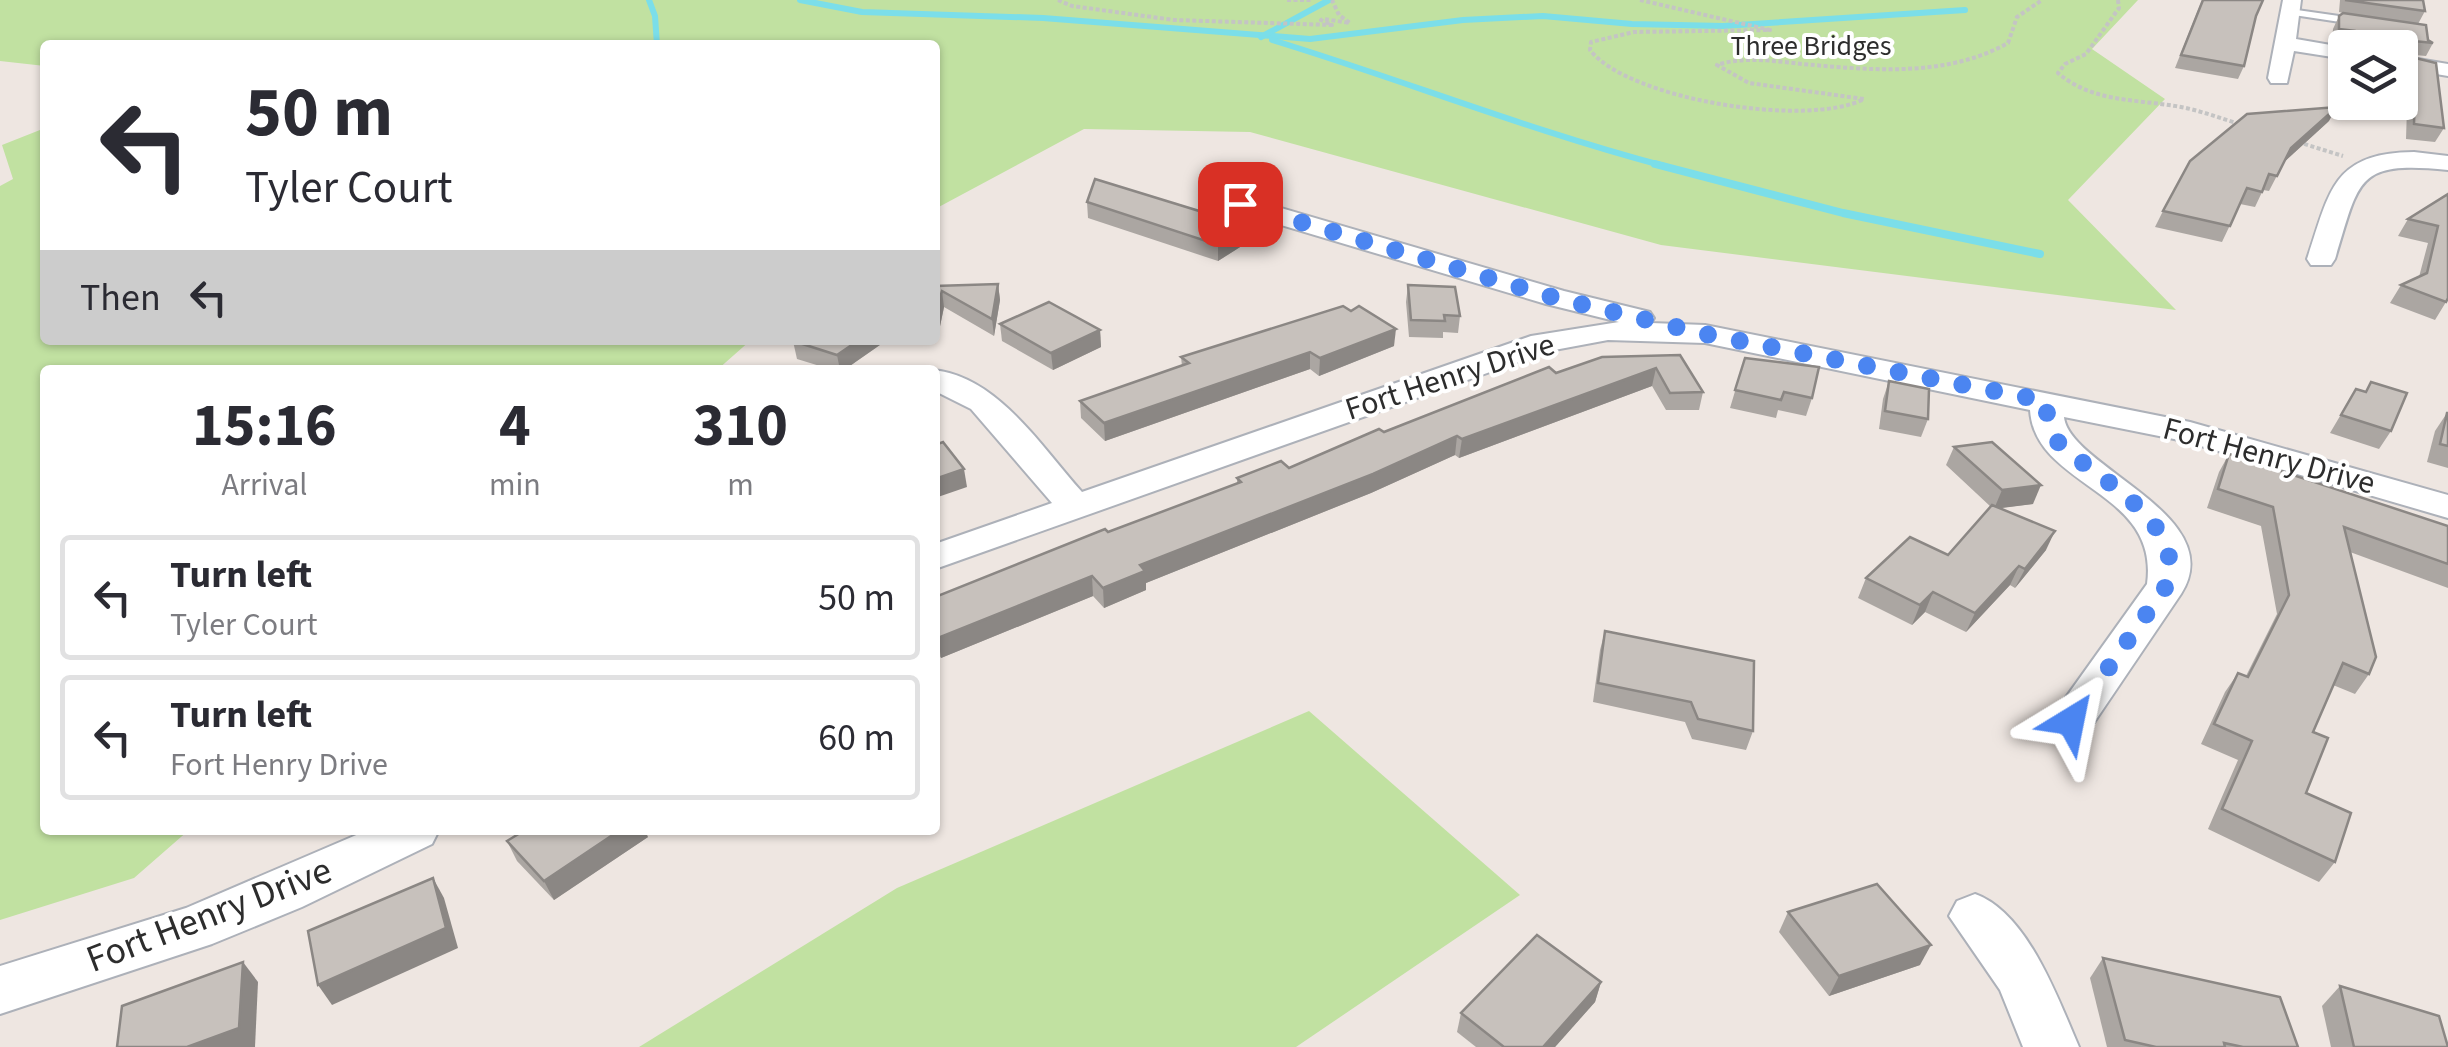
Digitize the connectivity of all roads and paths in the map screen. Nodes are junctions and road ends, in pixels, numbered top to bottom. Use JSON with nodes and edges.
{"nodes":[{"id":1,"x":1058,"y":0,"type":"edge"},
{"id":2,"x":1287,"y":0,"type":"edge"},
{"id":3,"x":1312,"y":0,"type":"edge"},
{"id":4,"x":1332,"y":0,"type":"edge"},
{"id":5,"x":1640,"y":0,"type":"edge"},
{"id":6,"x":2042,"y":0,"type":"edge"},
{"id":7,"x":2118,"y":0,"type":"edge"},
{"id":8,"x":2291,"y":6,"type":"edge"},
{"id":9,"x":2364,"y":23,"type":"edge"},
{"id":10,"x":2284,"y":44,"type":"junction"},
{"id":11,"x":2328,"y":50,"type":"edge"},
{"id":12,"x":2418,"y":65,"type":"edge"},
{"id":13,"x":2448,"y":70,"type":"edge"},
{"id":14,"x":2280,"y":78,"type":"dead end"},
{"id":15,"x":2253,"y":128,"type":"edge"},
{"id":16,"x":2291,"y":140,"type":"edge"},
{"id":17,"x":2448,"y":162,"type":"edge"},
{"id":18,"x":2370,"y":164,"type":"junction"},
{"id":19,"x":1240,"y":204,"type":"dead end"},
{"id":20,"x":2321,"y":258,"type":"dead end"},
{"id":21,"x":1518,"y":288,"type":"junction"},
{"id":22,"x":1705,"y":334,"type":"junction"},
{"id":23,"x":1542,"y":343,"type":"junction"},
{"id":24,"x":940,"y":381,"type":"edge"},
{"id":25,"x":2046,"y":401,"type":"junction"},
{"id":26,"x":1075,"y":507,"type":"junction"},
{"id":27,"x":2448,"y":508,"type":"edge"},
{"id":28,"x":940,"y":556,"type":"edge"},
{"id":29,"x":2071,"y":721,"type":"dead end"},
{"id":30,"x":404,"y":835,"type":"edge"},
{"id":31,"x":1975,"y":916,"type":"dead end"},
{"id":32,"x":0,"y":990,"type":"edge"},
{"id":33,"x":2051,"y":1047,"type":"edge"}],
"edges":[{"from":1,"to":4,"type":"path"},
{"from":2,"to":3,"type":"path"},
{"from":5,"to":6,"type":"path","name":"Three Bridges"},
{"from":7,"to":15,"type":"path"},
{"from":8,"to":9,"type":"lane"},
{"from":8,"to":10,"type":"street"},
{"from":10,"to":11,"type":"street"},
{"from":10,"to":14,"type":"street"},
{"from":12,"to":13,"type":"street"},
{"from":16,"to":18,"type":"path"},
{"from":17,"to":18,"type":"street"},
{"from":18,"to":20,"type":"street"},
{"from":19,"to":21,"type":"street"},
{"from":21,"to":22,"type":"street"},
{"from":21,"to":23,"type":"street"},
{"from":22,"to":23,"type":"street","name":"Fort Henry Drive"},
{"from":22,"to":25,"type":"street","name":"Fort Henry Drive"},
{"from":23,"to":26,"type":"street","name":"Fort Henry Drive"},
{"from":24,"to":26,"type":"street"},
{"from":25,"to":27,"type":"street","name":"Fort Henry Drive"},
{"from":25,"to":29,"type":"street"},
{"from":26,"to":28,"type":"street","name":"Fort Henry Drive"},
{"from":30,"to":32,"type":"street","name":"Fort Henry Drive"},
{"from":31,"to":33,"type":"street"}]}
